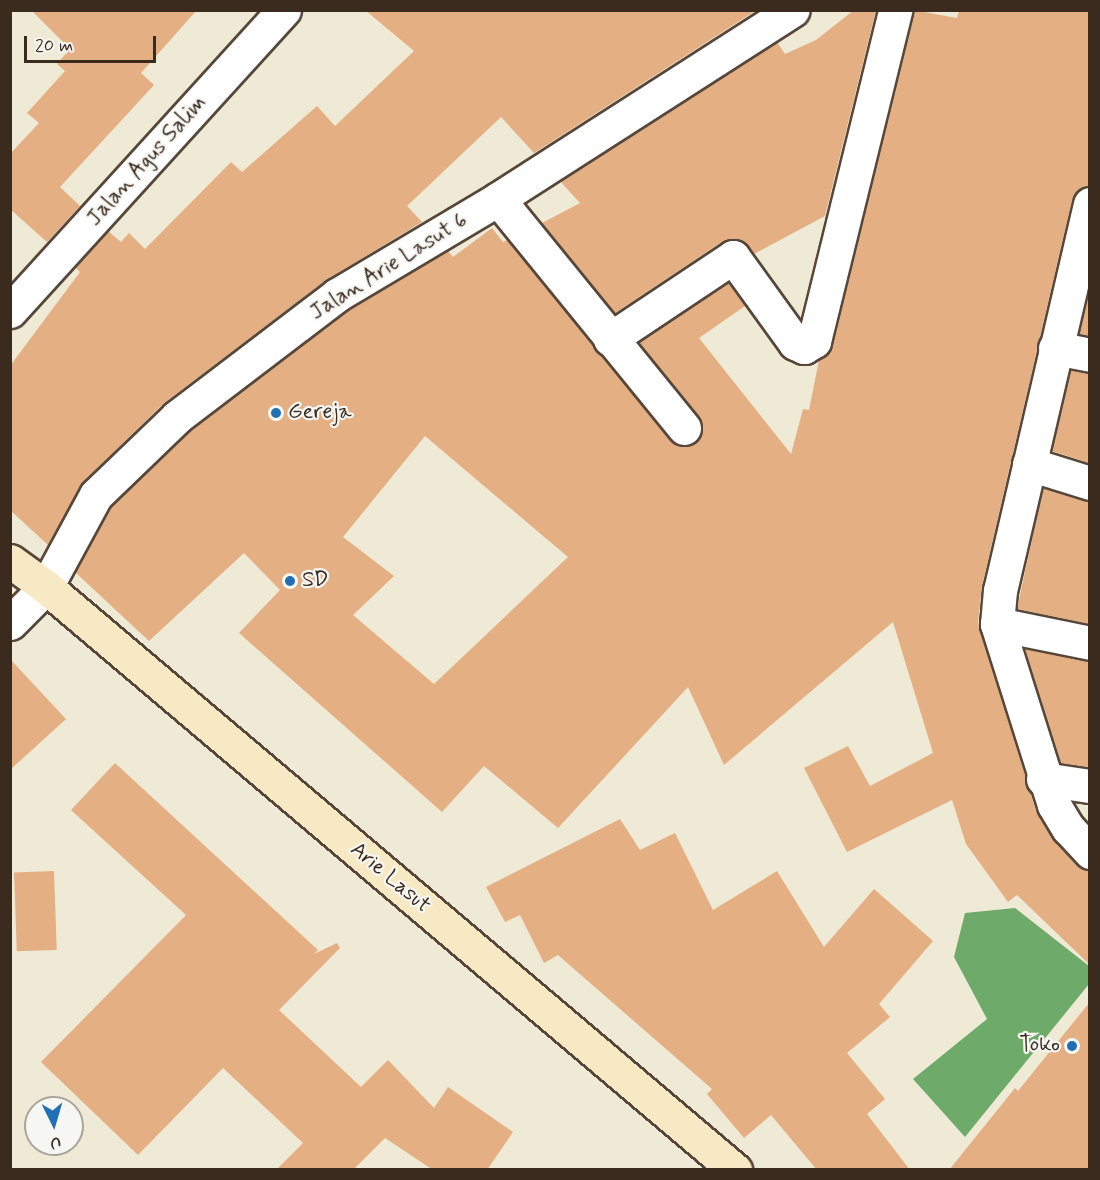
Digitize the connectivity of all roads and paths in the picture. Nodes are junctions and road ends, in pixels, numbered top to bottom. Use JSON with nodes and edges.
{"nodes":[{"id":1,"x":284,"y":10,"type":"edge"},
{"id":2,"x":792,"y":10,"type":"edge"},
{"id":3,"x":895,"y":10,"type":"edge"},
{"id":4,"x":498,"y":199,"type":"junction"},
{"id":5,"x":1089,"y":204,"type":"edge"},
{"id":6,"x":10,"y":311,"type":"edge"},
{"id":7,"x":610,"y":339,"type":"junction"},
{"id":8,"x":1055,"y":348,"type":"junction"},
{"id":9,"x":1089,"y":355,"type":"edge"},
{"id":10,"x":684,"y":428,"type":"dead end"},
{"id":11,"x":1029,"y":464,"type":"junction"},
{"id":12,"x":1089,"y":483,"type":"edge"},
{"id":13,"x":10,"y":561,"type":"edge"},
{"id":14,"x":46,"y":587,"type":"junction"},
{"id":15,"x":10,"y":623,"type":"edge"},
{"id":16,"x":997,"y":624,"type":"junction"},
{"id":17,"x":1089,"y":643,"type":"edge"},
{"id":18,"x":1043,"y":779,"type":"junction"},
{"id":19,"x":1089,"y":786,"type":"edge"},
{"id":20,"x":1089,"y":852,"type":"edge"},
{"id":21,"x":735,"y":1170,"type":"edge"}],
"edges":[{"from":1,"to":6,"type":"street","name":"Jalan Agus Salim"},
{"from":2,"to":4,"type":"street","name":"Jalan Arie Lasut 6"},
{"from":3,"to":7,"type":"street"},
{"from":4,"to":7,"type":"street"},
{"from":4,"to":14,"type":"street","name":"Jalan Arie Lasut 6"},
{"from":5,"to":8,"type":"street"},
{"from":7,"to":10,"type":"street"},
{"from":8,"to":9,"type":"street"},
{"from":8,"to":11,"type":"street"},
{"from":11,"to":12,"type":"street"},
{"from":11,"to":16,"type":"street"},
{"from":13,"to":14,"type":"main road","name":"Arie Lasut"},
{"from":14,"to":15,"type":"street","name":"Jalan Arie Lasut 6"},
{"from":14,"to":21,"type":"main road","name":"Arie Lasut"},
{"from":16,"to":17,"type":"street"},
{"from":16,"to":18,"type":"street"},
{"from":18,"to":19,"type":"street"},
{"from":18,"to":20,"type":"street"}]}
